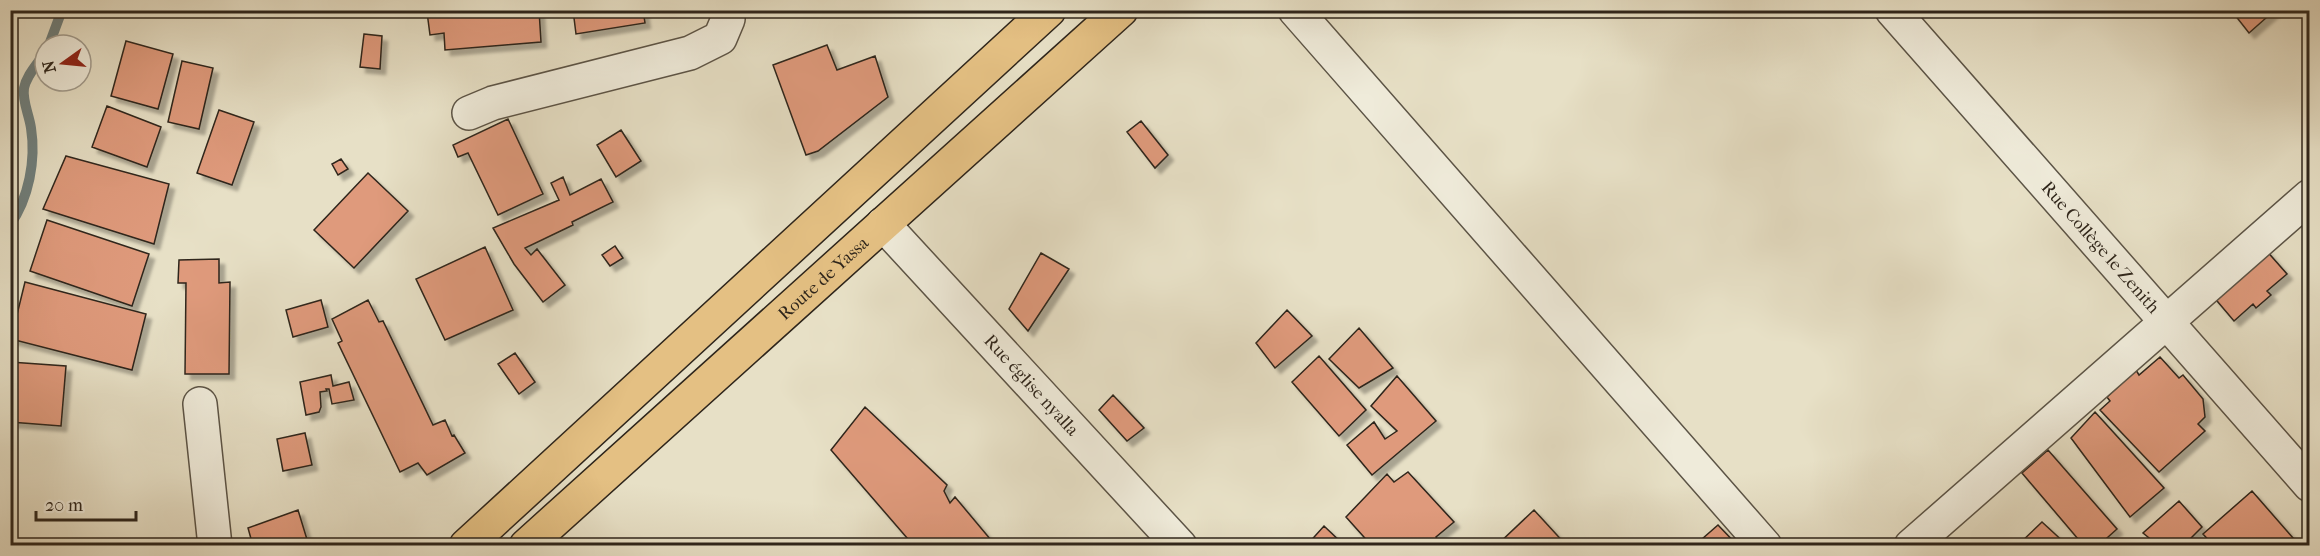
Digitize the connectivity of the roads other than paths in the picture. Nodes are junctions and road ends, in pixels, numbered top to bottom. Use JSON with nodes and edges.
{"nodes":[{"id":1,"x":726,"y":10,"type":"edge"},
{"id":2,"x":1049,"y":10,"type":"edge"},
{"id":3,"x":1121,"y":10,"type":"edge"},
{"id":4,"x":1295,"y":10,"type":"edge"},
{"id":5,"x":1892,"y":10,"type":"edge"},
{"id":6,"x":469,"y":113,"type":"dead end"},
{"id":7,"x":2310,"y":196,"type":"edge"},
{"id":8,"x":883,"y":224,"type":"junction"},
{"id":9,"x":2166,"y":322,"type":"junction"},
{"id":10,"x":200,"y":404,"type":"dead end"},
{"id":11,"x":2310,"y":485,"type":"edge"},
{"id":12,"x":214,"y":546,"type":"edge"},
{"id":13,"x":466,"y":546,"type":"edge"},
{"id":14,"x":526,"y":546,"type":"edge"},
{"id":15,"x":1180,"y":546,"type":"edge"},
{"id":16,"x":1766,"y":546,"type":"edge"},
{"id":17,"x":1911,"y":546,"type":"edge"}],
"edges":[{"from":1,"to":6,"type":"street"},
{"from":2,"to":13,"type":"main road"},
{"from":3,"to":8,"type":"main road","name":"Route de Yassa"},
{"from":4,"to":16,"type":"street"},
{"from":5,"to":9,"type":"street","name":"Rue Collège le Zenith"},
{"from":7,"to":9,"type":"street"},
{"from":8,"to":14,"type":"main road","name":"Route de Yassa"},
{"from":8,"to":15,"type":"street","name":"Rue église nyalla"},
{"from":9,"to":11,"type":"street","name":"Rue Collège le Zenith"},
{"from":9,"to":17,"type":"street"},
{"from":10,"to":12,"type":"street"}]}
